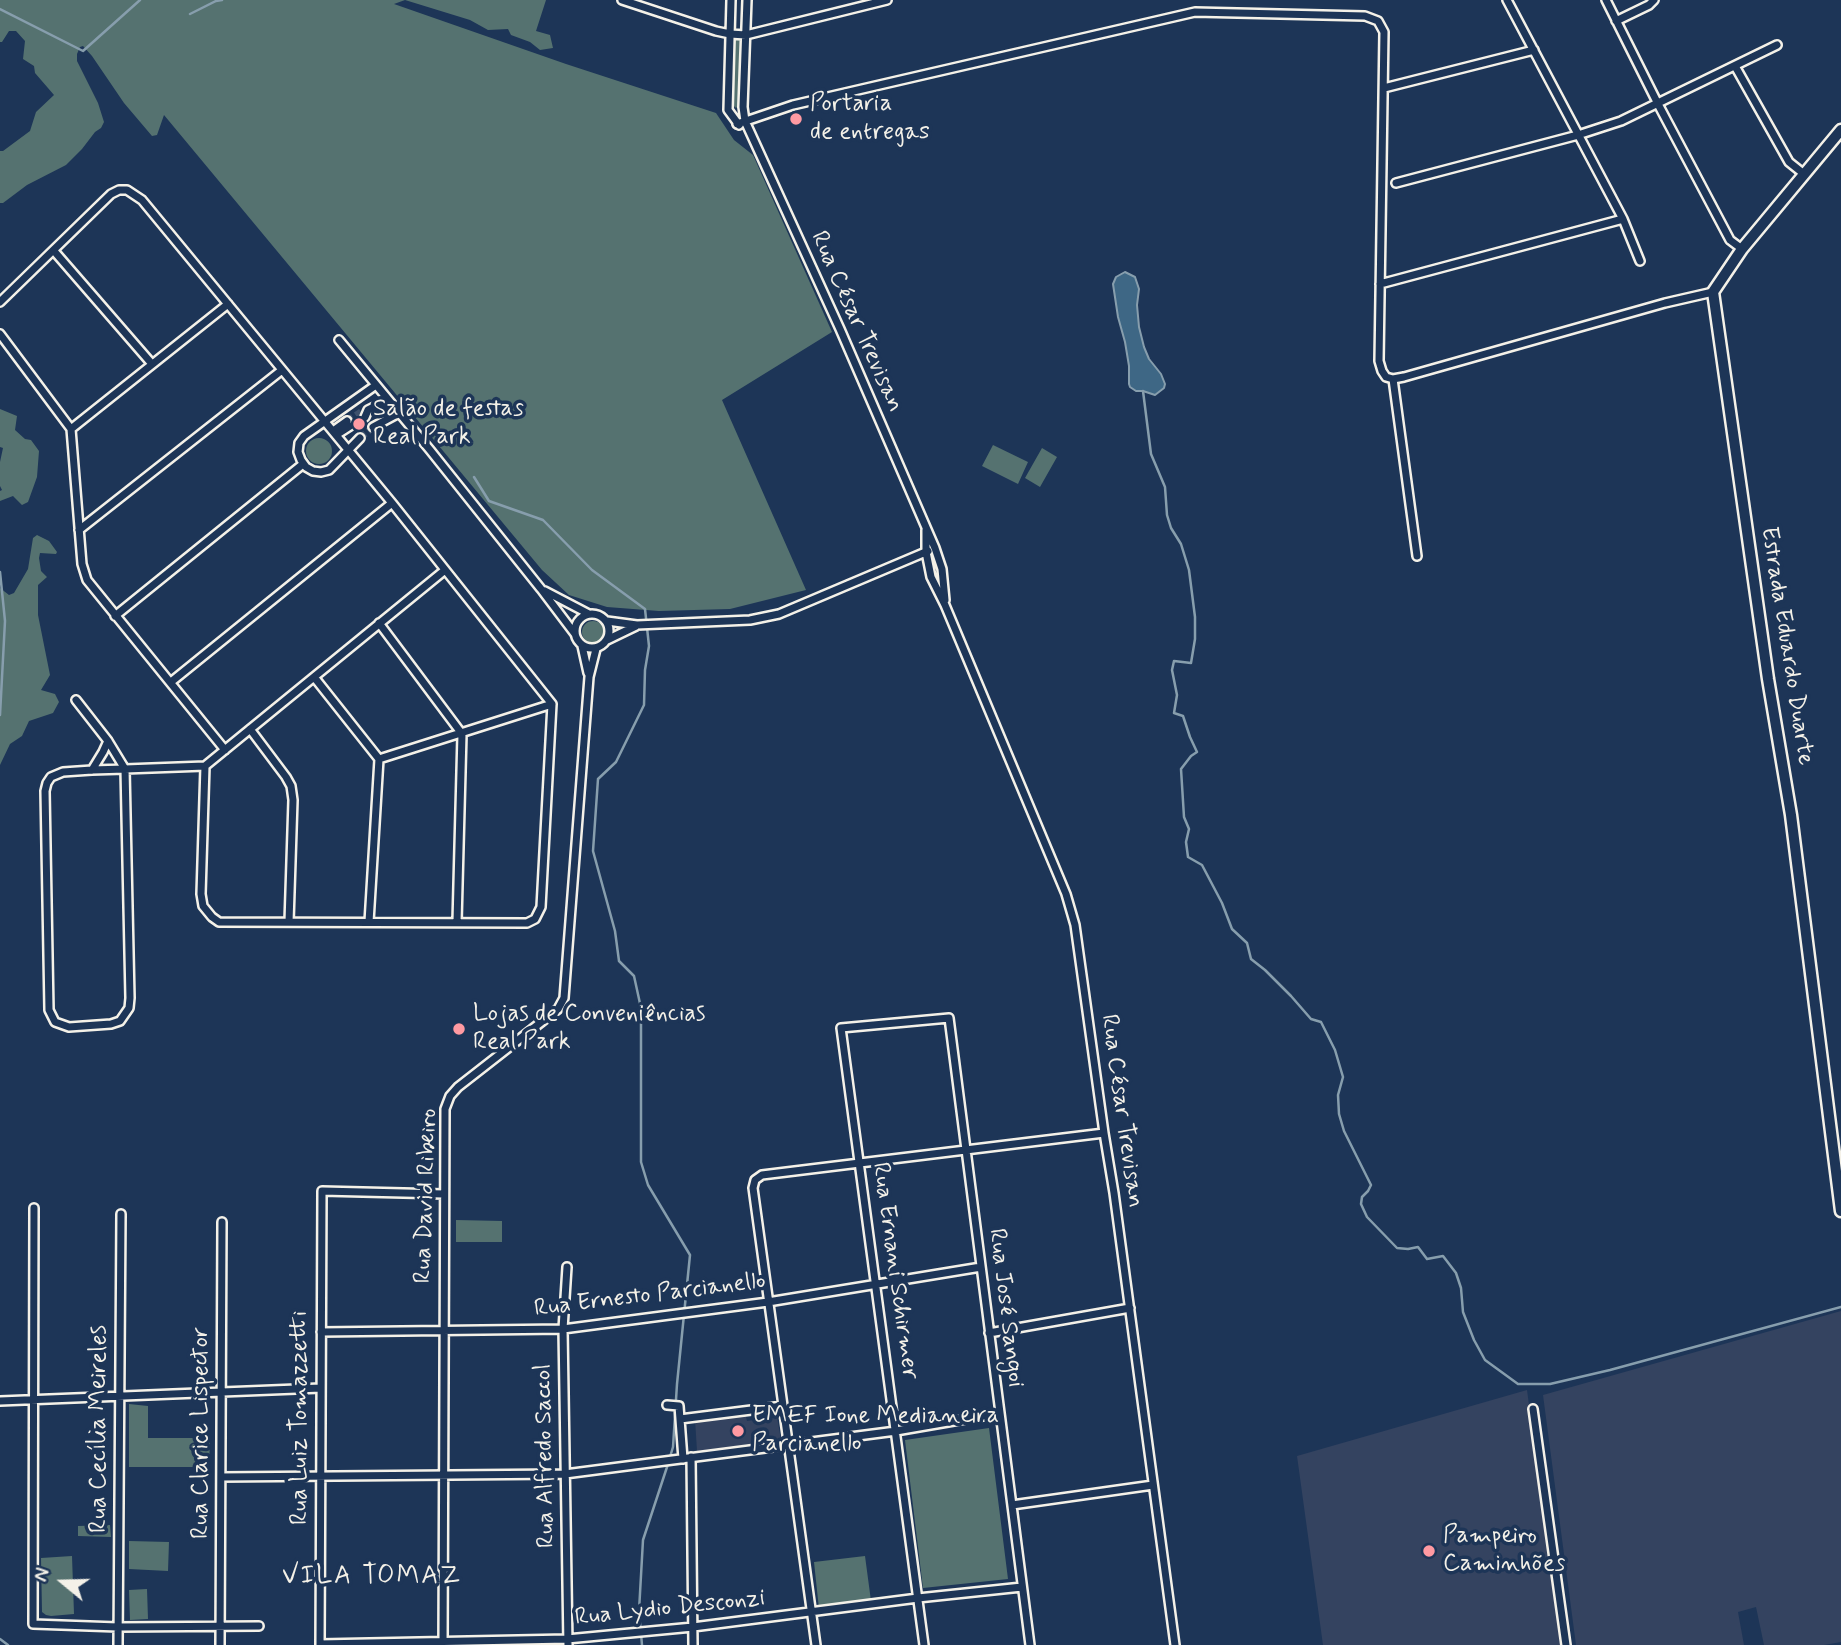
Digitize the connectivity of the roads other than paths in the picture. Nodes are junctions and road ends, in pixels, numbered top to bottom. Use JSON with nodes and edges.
{"nodes":[{"id":1,"x":622,"y":0,"type":"edge"},
{"id":2,"x":731,"y":0,"type":"edge"},
{"id":3,"x":747,"y":0,"type":"edge"},
{"id":4,"x":887,"y":0,"type":"edge"},
{"id":5,"x":1507,"y":0,"type":"edge"},
{"id":6,"x":1606,"y":0,"type":"edge"},
{"id":7,"x":1654,"y":0,"type":"edge"},
{"id":8,"x":1616,"y":21,"type":"junction"},
{"id":9,"x":730,"y":34,"type":"junction"},
{"id":10,"x":746,"y":35,"type":"junction"},
{"id":11,"x":1777,"y":46,"type":"dead end"},
{"id":12,"x":1534,"y":50,"type":"junction"},
{"id":13,"x":1735,"y":66,"type":"junction"},
{"id":14,"x":1384,"y":88,"type":"junction"},
{"id":15,"x":1658,"y":104,"type":"junction"},
{"id":16,"x":741,"y":122,"type":"junction"},
{"id":17,"x":1841,"y":130,"type":"edge"},
{"id":18,"x":1578,"y":135,"type":"junction"},
{"id":19,"x":1804,"y":174,"type":"junction"},
{"id":20,"x":1396,"y":183,"type":"dead end"},
{"id":21,"x":1623,"y":219,"type":"junction"},
{"id":22,"x":1742,"y":249,"type":"junction"},
{"id":23,"x":54,"y":251,"type":"junction"},
{"id":24,"x":1640,"y":261,"type":"dead end"},
{"id":25,"x":1380,"y":284,"type":"junction"},
{"id":26,"x":1713,"y":292,"type":"junction"},
{"id":27,"x":0,"y":302,"type":"edge"},
{"id":28,"x":228,"y":304,"type":"junction"},
{"id":29,"x":0,"y":334,"type":"edge"},
{"id":30,"x":339,"y":340,"type":"dead end"},
{"id":31,"x":152,"y":364,"type":"junction"},
{"id":32,"x":282,"y":370,"type":"junction"},
{"id":33,"x":1393,"y":379,"type":"junction"},
{"id":34,"x":376,"y":385,"type":"junction"},
{"id":35,"x":388,"y":400,"type":"junction"},
{"id":36,"x":364,"y":413,"type":"tunnel mouth"},
{"id":37,"x":400,"y":413,"type":"junction"},
{"id":38,"x":325,"y":421,"type":"junction"},
{"id":39,"x":349,"y":424,"type":"tunnel mouth"},
{"id":40,"x":373,"y":427,"type":"tunnel mouth"},
{"id":41,"x":71,"y":429,"type":"junction"},
{"id":42,"x":335,"y":433,"type":"junction"},
{"id":43,"x":360,"y":438,"type":"tunnel mouth"},
{"id":44,"x":349,"y":451,"type":"junction"},
{"id":45,"x":303,"y":464,"type":"junction"},
{"id":46,"x":392,"y":503,"type":"junction"},
{"id":47,"x":79,"y":530,"type":"junction"},
{"id":48,"x":926,"y":530,"type":"junction"},
{"id":49,"x":935,"y":548,"type":"junction"},
{"id":50,"x":926,"y":552,"type":"junction"},
{"id":51,"x":1417,"y":556,"type":"dead end"},
{"id":52,"x":444,"y":570,"type":"junction"},
{"id":53,"x":541,"y":589,"type":"junction"},
{"id":54,"x":945,"y":605,"type":"junction"},
{"id":55,"x":589,"y":614,"type":"junction"},
{"id":56,"x":115,"y":616,"type":"junction"},
{"id":57,"x":607,"y":621,"type":"junction"},
{"id":58,"x":379,"y":623,"type":"junction"},
{"id":59,"x":637,"y":625,"type":"junction"},
{"id":60,"x":575,"y":634,"type":"junction"},
{"id":61,"x":607,"y":640,"type":"junction"},
{"id":62,"x":582,"y":646,"type":"junction"},
{"id":63,"x":596,"y":649,"type":"junction"},
{"id":64,"x":314,"y":677,"type":"junction"},
{"id":65,"x":589,"y":677,"type":"junction"},
{"id":66,"x":171,"y":681,"type":"junction"},
{"id":67,"x":76,"y":700,"type":"dead end"},
{"id":68,"x":552,"y":704,"type":"junction"},
{"id":69,"x":250,"y":729,"type":"junction"},
{"id":70,"x":462,"y":734,"type":"junction"},
{"id":71,"x":108,"y":741,"type":"junction"},
{"id":72,"x":225,"y":750,"type":"junction"},
{"id":73,"x":379,"y":759,"type":"junction"},
{"id":74,"x":205,"y":766,"type":"junction"},
{"id":75,"x":125,"y":769,"type":"junction"},
{"id":76,"x":92,"y":770,"type":"junction"},
{"id":77,"x":289,"y":922,"type":"junction"},
{"id":78,"x":369,"y":922,"type":"junction"},
{"id":79,"x":457,"y":922,"type":"junction"},
{"id":80,"x":949,"y":1018,"type":"joint"},
{"id":81,"x":1104,"y":1133,"type":"junction"},
{"id":82,"x":966,"y":1150,"type":"junction"},
{"id":83,"x":860,"y":1163,"type":"junction"},
{"id":84,"x":444,"y":1194,"type":"junction"},
{"id":85,"x":34,"y":1208,"type":"dead end"},
{"id":86,"x":1841,"y":1211,"type":"edge"},
{"id":87,"x":121,"y":1214,"type":"dead end"},
{"id":88,"x":222,"y":1222,"type":"dead end"},
{"id":89,"x":567,"y":1267,"type":"dead end"},
{"id":90,"x":981,"y":1267,"type":"junction"},
{"id":91,"x":876,"y":1284,"type":"junction"},
{"id":92,"x":768,"y":1301,"type":"junction"},
{"id":93,"x":1130,"y":1307,"type":"junction"},
{"id":94,"x":563,"y":1329,"type":"junction"},
{"id":95,"x":321,"y":1332,"type":"junction"},
{"id":96,"x":443,"y":1332,"type":"junction"},
{"id":97,"x":989,"y":1333,"type":"junction"},
{"id":98,"x":321,"y":1388,"type":"junction"},
{"id":99,"x":221,"y":1392,"type":"junction"},
{"id":100,"x":120,"y":1396,"type":"junction"},
{"id":101,"x":33,"y":1399,"type":"junction"},
{"id":102,"x":0,"y":1401,"type":"edge"},
{"id":103,"x":667,"y":1405,"type":"dead end"},
{"id":104,"x":783,"y":1406,"type":"junction"},
{"id":105,"x":1534,"y":1409,"type":"dead end"},
{"id":106,"x":999,"y":1413,"type":"junction"},
{"id":107,"x":680,"y":1419,"type":"junction"},
{"id":108,"x":896,"y":1431,"type":"junction"},
{"id":109,"x":788,"y":1445,"type":"junction"},
{"id":110,"x":687,"y":1458,"type":"junction"},
{"id":111,"x":565,"y":1474,"type":"junction"},
{"id":112,"x":443,"y":1475,"type":"junction"},
{"id":113,"x":320,"y":1476,"type":"junction"},
{"id":114,"x":221,"y":1477,"type":"junction"},
{"id":115,"x":1153,"y":1485,"type":"junction"},
{"id":116,"x":1012,"y":1505,"type":"junction"},
{"id":117,"x":1022,"y":1587,"type":"junction"},
{"id":118,"x":918,"y":1598,"type":"junction"},
{"id":119,"x":811,"y":1612,"type":"junction"},
{"id":120,"x":259,"y":1626,"type":"dead end"},
{"id":121,"x":118,"y":1627,"type":"junction"},
{"id":122,"x":220,"y":1627,"type":"junction"},
{"id":123,"x":693,"y":1627,"type":"junction"},
{"id":124,"x":568,"y":1642,"type":"edge"},
{"id":125,"x":320,"y":1644,"type":"edge"},
{"id":126,"x":443,"y":1644,"type":"edge"},
{"id":127,"x":118,"y":1645,"type":"edge"},
{"id":128,"x":220,"y":1645,"type":"edge"},
{"id":129,"x":693,"y":1645,"type":"edge"},
{"id":130,"x":816,"y":1645,"type":"edge"},
{"id":131,"x":924,"y":1645,"type":"edge"},
{"id":132,"x":1030,"y":1645,"type":"edge"},
{"id":133,"x":1175,"y":1645,"type":"edge"},
{"id":134,"x":1566,"y":1645,"type":"edge"}],
"edges":[{"from":1,"to":9,"type":"street"},
{"from":2,"to":9,"type":"street"},
{"from":3,"to":10,"type":"street"},
{"from":4,"to":10,"type":"street"},
{"from":5,"to":12,"type":"street"},
{"from":6,"to":8,"type":"street"},
{"from":7,"to":8,"type":"street"},
{"from":8,"to":15,"type":"street"},
{"from":9,"to":10,"type":"street"},
{"from":9,"to":16,"type":"street"},
{"from":10,"to":16,"type":"street"},
{"from":11,"to":13,"type":"street"},
{"from":12,"to":14,"type":"street"},
{"from":12,"to":18,"type":"street"},
{"from":13,"to":15,"type":"street"},
{"from":13,"to":19,"type":"street"},
{"from":14,"to":16,"type":"street"},
{"from":14,"to":25,"type":"street"},
{"from":15,"to":18,"type":"street"},
{"from":15,"to":22,"type":"street"},
{"from":16,"to":48,"type":"street","name":"Rua César Trevisan"},
{"from":17,"to":19,"type":"street"},
{"from":18,"to":20,"type":"street"},
{"from":18,"to":21,"type":"street"},
{"from":19,"to":22,"type":"street"},
{"from":21,"to":24,"type":"street"},
{"from":21,"to":25,"type":"street"},
{"from":22,"to":26,"type":"street"},
{"from":23,"to":27,"type":"street"},
{"from":23,"to":28,"type":"street"},
{"from":23,"to":31,"type":"street"},
{"from":25,"to":33,"type":"street"},
{"from":26,"to":33,"type":"street"},
{"from":26,"to":86,"type":"street","name":"Estrada Eduardo Duarte"},
{"from":28,"to":31,"type":"street"},
{"from":28,"to":32,"type":"street"},
{"from":29,"to":41,"type":"street"},
{"from":30,"to":34,"type":"street"},
{"from":31,"to":41,"type":"street"},
{"from":32,"to":38,"type":"street"},
{"from":32,"to":47,"type":"street"},
{"from":33,"to":51,"type":"street"},
{"from":34,"to":35,"type":"street"},
{"from":34,"to":38,"type":"street"},
{"from":35,"to":36,"type":"street"},
{"from":35,"to":37,"type":"street"},
{"from":37,"to":40,"type":"street"},
{"from":37,"to":53,"type":"street"},
{"from":38,"to":42,"type":"street"},
{"from":38,"to":45,"type":"street"},
{"from":39,"to":42,"type":"street"},
{"from":41,"to":47,"type":"street"},
{"from":42,"to":44,"type":"street"},
{"from":43,"to":44,"type":"street"},
{"from":44,"to":45,"type":"street"},
{"from":44,"to":46,"type":"street"},
{"from":45,"to":56,"type":"street"},
{"from":46,"to":52,"type":"street"},
{"from":46,"to":66,"type":"street"},
{"from":47,"to":56,"type":"street"},
{"from":48,"to":49,"type":"street","name":"Rua César Trevisan"},
{"from":48,"to":50,"type":"street","name":"Rua César Trevisan"},
{"from":49,"to":50,"type":"street"},
{"from":49,"to":54,"type":"street","name":"Rua César Trevisan"},
{"from":50,"to":54,"type":"street","name":"Rua César Trevisan"},
{"from":50,"to":59,"type":"street"},
{"from":52,"to":58,"type":"street"},
{"from":52,"to":68,"type":"street"},
{"from":53,"to":55,"type":"street"},
{"from":53,"to":60,"type":"street"},
{"from":54,"to":81,"type":"street","name":"Rua César Trevisan"},
{"from":55,"to":57,"type":"street"},
{"from":55,"to":60,"type":"street"},
{"from":56,"to":66,"type":"street"},
{"from":57,"to":59,"type":"street"},
{"from":57,"to":61,"type":"street"},
{"from":58,"to":64,"type":"street"},
{"from":58,"to":70,"type":"street"},
{"from":59,"to":61,"type":"street"},
{"from":60,"to":62,"type":"street"},
{"from":61,"to":63,"type":"street"},
{"from":62,"to":63,"type":"street"},
{"from":62,"to":65,"type":"street","name":"Rua David Ribeiro"},
{"from":63,"to":65,"type":"street","name":"Rua David Ribeiro"},
{"from":64,"to":69,"type":"street"},
{"from":64,"to":73,"type":"street"},
{"from":65,"to":84,"type":"street","name":"Rua David Ribeiro"},
{"from":66,"to":72,"type":"street"},
{"from":67,"to":71,"type":"street"},
{"from":68,"to":70,"type":"street"},
{"from":68,"to":79,"type":"street"},
{"from":69,"to":72,"type":"street"},
{"from":69,"to":77,"type":"street"},
{"from":70,"to":73,"type":"street"},
{"from":70,"to":79,"type":"street"},
{"from":71,"to":75,"type":"street"},
{"from":71,"to":76,"type":"street"},
{"from":72,"to":74,"type":"street"},
{"from":73,"to":78,"type":"street"},
{"from":74,"to":75,"type":"street"},
{"from":74,"to":77,"type":"street"},
{"from":75,"to":76,"type":"street"},
{"from":75,"to":76,"type":"street"},
{"from":77,"to":78,"type":"street"},
{"from":78,"to":79,"type":"street"},
{"from":80,"to":82,"type":"street","name":"Rua José Sangoi"},
{"from":80,"to":83,"type":"street","name":"Rua Ernani Schirmer"},
{"from":81,"to":82,"type":"street"},
{"from":81,"to":93,"type":"street","name":"Rua César Trevisan"},
{"from":82,"to":83,"type":"street"},
{"from":82,"to":90,"type":"street","name":"Rua José Sangoi"},
{"from":83,"to":91,"type":"street","name":"Rua Ernani Schirmer"},
{"from":83,"to":92,"type":"street"},
{"from":84,"to":95,"type":"street","name":"Rua Luiz Tomazzetti"},
{"from":84,"to":96,"type":"street","name":"Rua David Ribeiro"},
{"from":85,"to":101,"type":"street"},
{"from":87,"to":100,"type":"street","name":"Rua Cecília Meireles"},
{"from":88,"to":99,"type":"street","name":"Rua Clarice Lispector"},
{"from":89,"to":94,"type":"street","name":"Rua Alfredo Saccol"},
{"from":90,"to":91,"type":"street","name":"Rua Ernesto Parcianello"},
{"from":90,"to":97,"type":"street","name":"Rua José Sangoi"},
{"from":91,"to":92,"type":"street","name":"Rua Ernesto Parcianello"},
{"from":91,"to":108,"type":"street","name":"Rua Ernani Schirmer"},
{"from":92,"to":94,"type":"street","name":"Rua Ernesto Parcianello"},
{"from":92,"to":104,"type":"street"},
{"from":93,"to":97,"type":"street"},
{"from":93,"to":115,"type":"street","name":"Rua César Trevisan"},
{"from":94,"to":96,"type":"street","name":"Rua Ernesto Parcianello"},
{"from":94,"to":111,"type":"street","name":"Rua Alfredo Saccol"},
{"from":95,"to":96,"type":"street","name":"Rua Ernesto Parcianello"},
{"from":95,"to":98,"type":"street","name":"Rua Luiz Tomazzetti"},
{"from":96,"to":112,"type":"street","name":"Rua David Ribeiro"},
{"from":97,"to":106,"type":"street","name":"Rua José Sangoi"},
{"from":98,"to":99,"type":"street"},
{"from":98,"to":113,"type":"street","name":"Rua Luiz Tomazzetti"},
{"from":99,"to":100,"type":"street"},
{"from":99,"to":114,"type":"street","name":"Rua Clarice Lispector"},
{"from":100,"to":101,"type":"street"},
{"from":100,"to":121,"type":"street","name":"Rua Cecília Meireles"},
{"from":101,"to":102,"type":"street"},
{"from":101,"to":121,"type":"street"},
{"from":103,"to":107,"type":"street"},
{"from":104,"to":107,"type":"street"},
{"from":104,"to":109,"type":"street"},
{"from":105,"to":134,"type":"street"},
{"from":106,"to":108,"type":"street"},
{"from":106,"to":116,"type":"street","name":"Rua José Sangoi"},
{"from":107,"to":110,"type":"street"},
{"from":108,"to":109,"type":"street"},
{"from":108,"to":118,"type":"street","name":"Rua Ernani Schirmer"},
{"from":109,"to":110,"type":"street"},
{"from":109,"to":119,"type":"street"},
{"from":110,"to":111,"type":"street"},
{"from":110,"to":123,"type":"street"},
{"from":111,"to":112,"type":"street"},
{"from":111,"to":124,"type":"street","name":"Rua Alfredo Saccol"},
{"from":112,"to":113,"type":"street"},
{"from":112,"to":126,"type":"street","name":"Rua David Ribeiro"},
{"from":113,"to":114,"type":"street"},
{"from":113,"to":125,"type":"street","name":"Rua Luiz Tomazzetti"},
{"from":114,"to":122,"type":"street","name":"Rua Clarice Lispector"},
{"from":115,"to":116,"type":"street"},
{"from":115,"to":133,"type":"street","name":"Rua César Trevisan"},
{"from":116,"to":117,"type":"street","name":"Rua José Sangoi"},
{"from":117,"to":118,"type":"street","name":"Rua Lydio Desconzi"},
{"from":117,"to":132,"type":"street","name":"Rua José Sangoi"},
{"from":118,"to":119,"type":"street","name":"Rua Lydio Desconzi"},
{"from":118,"to":131,"type":"street","name":"Rua Ernani Schirmer"},
{"from":119,"to":123,"type":"street","name":"Rua Lydio Desconzi"},
{"from":119,"to":130,"type":"street"},
{"from":120,"to":122,"type":"street"},
{"from":121,"to":122,"type":"street"},
{"from":121,"to":127,"type":"street","name":"Rua Cecília Meireles"},
{"from":122,"to":128,"type":"street","name":"Rua Clarice Lispector"},
{"from":123,"to":124,"type":"street","name":"Rua Lydio Desconzi"},
{"from":123,"to":129,"type":"street"},
{"from":124,"to":126,"type":"street","name":"Rua Lydio Desconzi"},
{"from":125,"to":126,"type":"street","name":"Rua Lydio Desconzi"}]}
